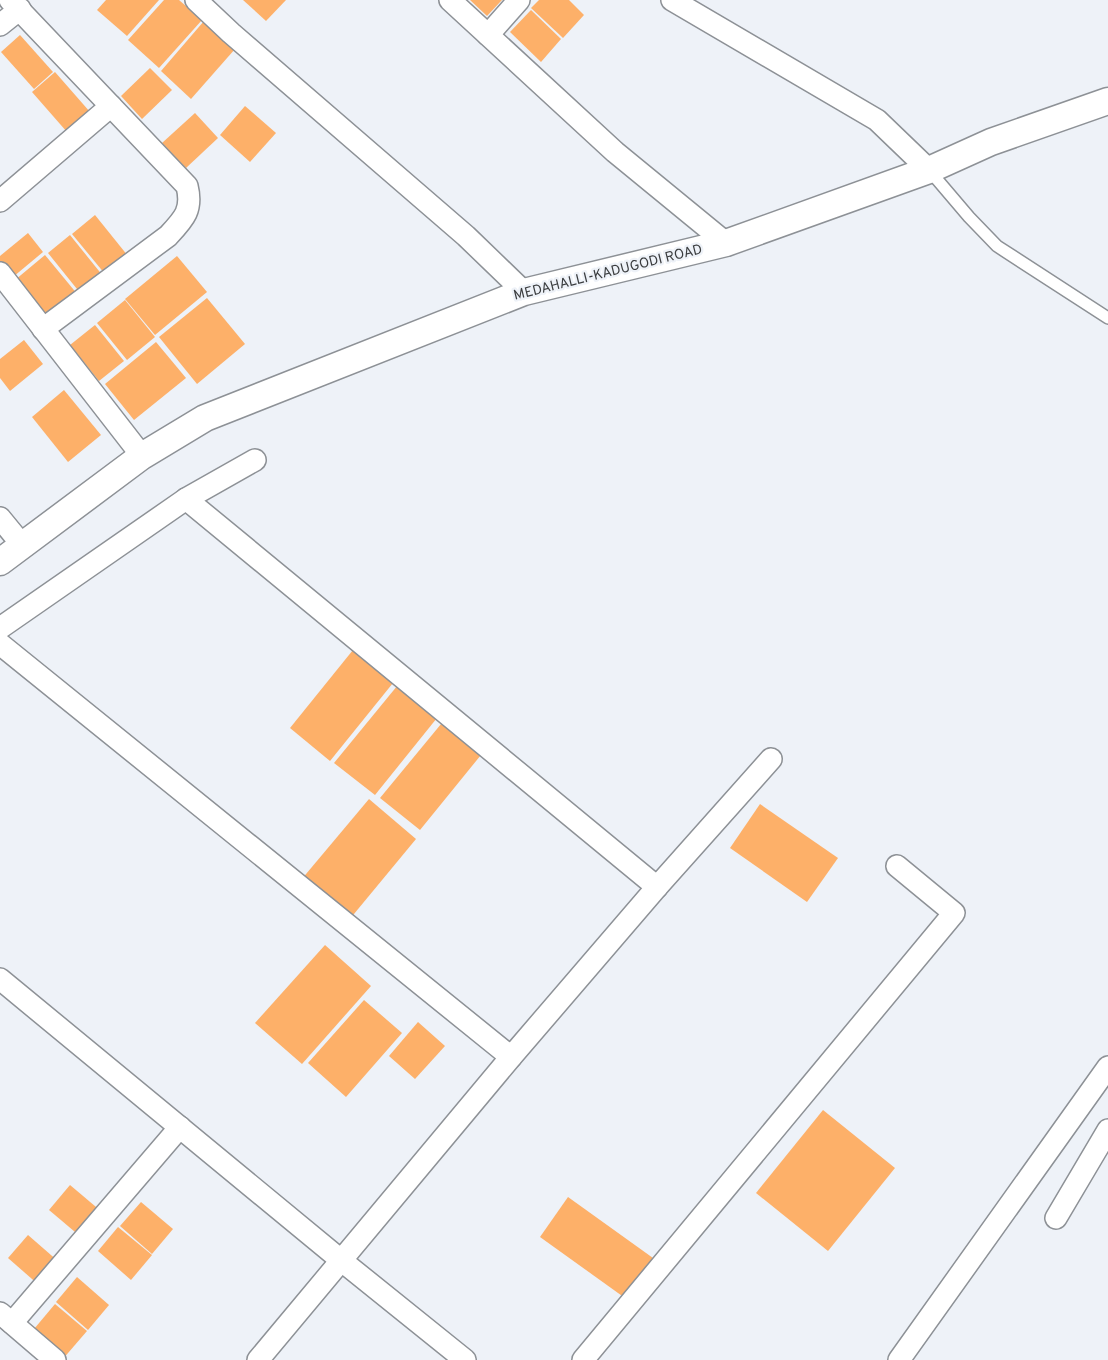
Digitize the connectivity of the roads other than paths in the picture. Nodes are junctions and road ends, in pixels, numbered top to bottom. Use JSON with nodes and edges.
{"nodes":[{"id":1,"x":196,"y":0,"type":"edge"},
{"id":2,"x":450,"y":0,"type":"edge"},
{"id":3,"x":519,"y":0,"type":"edge"},
{"id":4,"x":672,"y":0,"type":"edge"},
{"id":5,"x":15,"y":5,"type":"edge"},
{"id":6,"x":0,"y":25,"type":"edge"},
{"id":7,"x":488,"y":35,"type":"junction"},
{"id":8,"x":1108,"y":101,"type":"edge"},
{"id":9,"x":111,"y":106,"type":"junction"},
{"id":10,"x":929,"y":170,"type":"junction"},
{"id":11,"x":0,"y":201,"type":"edge"},
{"id":12,"x":726,"y":243,"type":"junction"},
{"id":13,"x":0,"y":273,"type":"edge"},
{"id":14,"x":524,"y":292,"type":"junction"},
{"id":15,"x":1108,"y":318,"type":"edge"},
{"id":16,"x":43,"y":329,"type":"junction"},
{"id":17,"x":142,"y":456,"type":"junction"},
{"id":18,"x":255,"y":460,"type":"dead end"},
{"id":19,"x":186,"y":499,"type":"junction"},
{"id":20,"x":0,"y":518,"type":"edge"},
{"id":21,"x":23,"y":546,"type":"junction"},
{"id":22,"x":0,"y":562,"type":"edge"},
{"id":23,"x":0,"y":628,"type":"edge"},
{"id":24,"x":0,"y":644,"type":"edge"},
{"id":25,"x":771,"y":759,"type":"dead end"},
{"id":26,"x":897,"y":866,"type":"dead end"},
{"id":27,"x":656,"y":887,"type":"junction"},
{"id":28,"x":0,"y":979,"type":"edge"},
{"id":29,"x":511,"y":1057,"type":"junction"},
{"id":30,"x":1108,"y":1067,"type":"edge"},
{"id":31,"x":180,"y":1128,"type":"junction"},
{"id":32,"x":1108,"y":1130,"type":"edge"},
{"id":33,"x":1056,"y":1218,"type":"dead end"},
{"id":34,"x":342,"y":1261,"type":"junction"},
{"id":35,"x":6,"y":1318,"type":"edge"},
{"id":36,"x":55,"y":1360,"type":"edge"},
{"id":37,"x":258,"y":1360,"type":"edge"},
{"id":38,"x":465,"y":1360,"type":"edge"},
{"id":39,"x":583,"y":1360,"type":"edge"},
{"id":40,"x":899,"y":1360,"type":"edge"}],
"edges":[{"from":1,"to":14,"type":"street"},
{"from":2,"to":7,"type":"street"},
{"from":3,"to":7,"type":"street"},
{"from":4,"to":10,"type":"street"},
{"from":5,"to":6,"type":"street"},
{"from":5,"to":9,"type":"street"},
{"from":7,"to":12,"type":"street"},
{"from":8,"to":10,"type":"street","name":"MEDAHALLI-KADUGODI ROAD"},
{"from":9,"to":11,"type":"street"},
{"from":9,"to":16,"type":"street"},
{"from":10,"to":12,"type":"street","name":"MEDAHALLI-KADUGODI ROAD"},
{"from":10,"to":15,"type":"lane"},
{"from":12,"to":14,"type":"street","name":"MEDAHALLI-KADUGODI ROAD"},
{"from":13,"to":16,"type":"street"},
{"from":14,"to":17,"type":"street","name":"MEDAHALLI-KADUGODI ROAD"},
{"from":16,"to":17,"type":"street"},
{"from":17,"to":21,"type":"street","name":"MEDAHALLI-KADUGODI ROAD"},
{"from":18,"to":19,"type":"street"},
{"from":19,"to":23,"type":"street"},
{"from":19,"to":27,"type":"street"},
{"from":20,"to":21,"type":"street"},
{"from":21,"to":22,"type":"street","name":"MEDAHALLI-KADUGODI ROAD"},
{"from":24,"to":29,"type":"street"},
{"from":25,"to":27,"type":"street"},
{"from":26,"to":39,"type":"street"},
{"from":27,"to":29,"type":"street"},
{"from":28,"to":31,"type":"street"},
{"from":29,"to":34,"type":"street"},
{"from":30,"to":40,"type":"street"},
{"from":31,"to":34,"type":"street"},
{"from":31,"to":35,"type":"street"},
{"from":32,"to":33,"type":"street"},
{"from":34,"to":37,"type":"street"},
{"from":34,"to":38,"type":"street"},
{"from":35,"to":36,"type":"street"}]}
